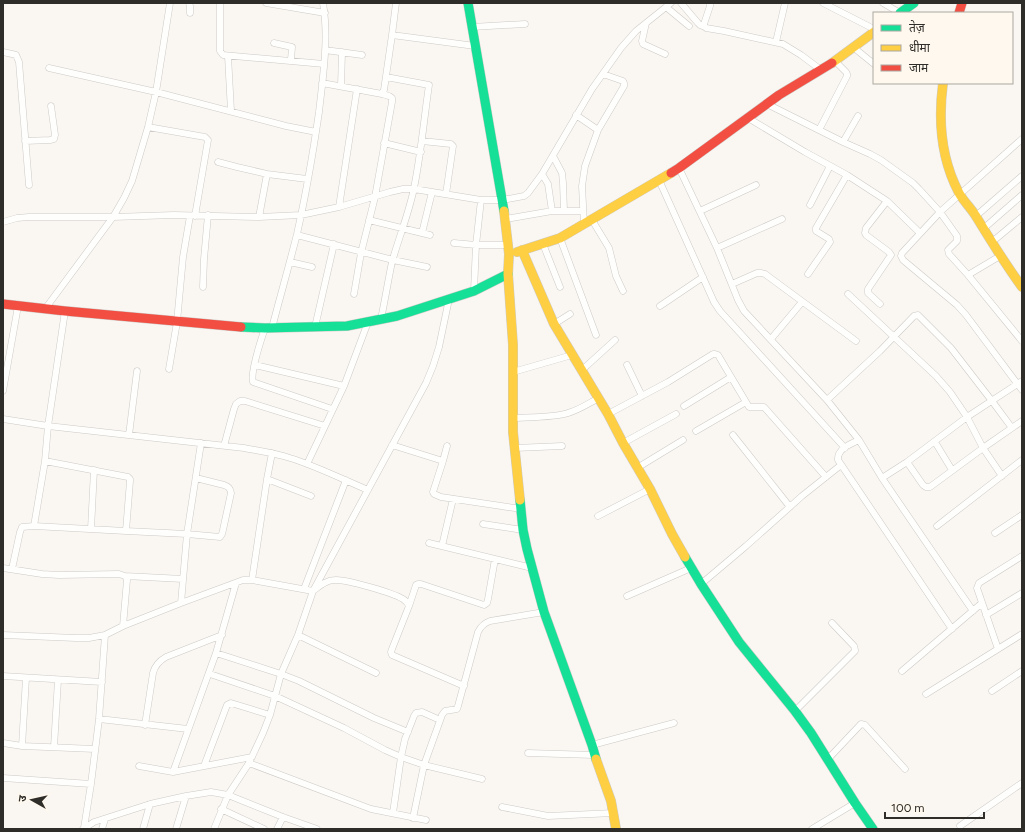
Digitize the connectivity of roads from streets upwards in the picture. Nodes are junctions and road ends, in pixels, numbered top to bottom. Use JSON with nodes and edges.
{"nodes":[{"id":1,"x":170,"y":3,"type":"edge"},
{"id":2,"x":189,"y":3,"type":"edge"},
{"id":3,"x":220,"y":3,"type":"edge"},
{"id":4,"x":266,"y":3,"type":"edge"},
{"id":5,"x":323,"y":3,"type":"edge"},
{"id":6,"x":396,"y":3,"type":"edge"},
{"id":7,"x":468,"y":3,"type":"edge"},
{"id":8,"x":681,"y":3,"type":"edge"},
{"id":9,"x":710,"y":3,"type":"edge"},
{"id":10,"x":785,"y":3,"type":"edge"},
{"id":11,"x":823,"y":3,"type":"edge"},
{"id":12,"x":883,"y":3,"type":"edge"},
{"id":13,"x":914,"y":3,"type":"edge"},
{"id":14,"x":668,"y":5,"type":"edge"},
{"id":15,"x":898,"y":12,"type":"edge"},
{"id":16,"x":901,"y":12,"type":"edge"},
{"id":17,"x":190,"y":13,"type":"dead end"},
{"id":18,"x":325,"y":13,"type":"junction"},
{"id":19,"x":646,"y":23,"type":"junction"},
{"id":20,"x":525,"y":24,"type":"dead end"},
{"id":21,"x":689,"y":26,"type":"dead end"},
{"id":22,"x":472,"y":27,"type":"junction"},
{"id":23,"x":705,"y":27,"type":"junction"},
{"id":24,"x":873,"y":28,"type":"edge"},
{"id":25,"x":873,"y":33,"type":"edge"},
{"id":26,"x":392,"y":35,"type":"junction"},
{"id":27,"x":776,"y":42,"type":"junction"},
{"id":28,"x":274,"y":43,"type":"dead end"},
{"id":29,"x":475,"y":46,"type":"junction"},
{"id":30,"x":853,"y":47,"type":"junction"},
{"id":31,"x":325,"y":50,"type":"junction"},
{"id":32,"x":3,"y":52,"type":"edge"},
{"id":33,"x":342,"y":52,"type":"junction"},
{"id":34,"x":665,"y":54,"type":"dead end"},
{"id":35,"x":362,"y":55,"type":"dead end"},
{"id":36,"x":228,"y":56,"type":"junction"},
{"id":37,"x":291,"y":60,"type":"junction"},
{"id":38,"x":835,"y":61,"type":"junction"},
{"id":39,"x":873,"y":63,"type":"edge"},
{"id":40,"x":324,"y":64,"type":"junction"},
{"id":41,"x":49,"y":68,"type":"dead end"},
{"id":42,"x":821,"y":70,"type":"junction"},
{"id":43,"x":603,"y":74,"type":"junction"},
{"id":44,"x":386,"y":77,"type":"junction"},
{"id":45,"x":322,"y":83,"type":"junction"},
{"id":46,"x":943,"y":84,"type":"edge"},
{"id":47,"x":341,"y":86,"type":"junction"},
{"id":48,"x":357,"y":89,"type":"junction"},
{"id":49,"x":156,"y":92,"type":"junction"},
{"id":50,"x":382,"y":94,"type":"junction"},
{"id":51,"x":767,"y":104,"type":"junction"},
{"id":52,"x":51,"y":106,"type":"dead end"},
{"id":53,"x":231,"y":111,"type":"junction"},
{"id":54,"x":576,"y":115,"type":"junction"},
{"id":55,"x":858,"y":116,"type":"dead end"},
{"id":56,"x":748,"y":118,"type":"junction"},
{"id":57,"x":148,"y":127,"type":"junction"},
{"id":58,"x":598,"y":130,"type":"junction"},
{"id":59,"x":819,"y":130,"type":"junction"},
{"id":60,"x":316,"y":132,"type":"junction"},
{"id":61,"x":1022,"y":139,"type":"edge"},
{"id":62,"x":25,"y":141,"type":"junction"},
{"id":63,"x":422,"y":141,"type":"junction"},
{"id":64,"x":843,"y":142,"type":"junction"},
{"id":65,"x":384,"y":143,"type":"junction"},
{"id":66,"x":420,"y":152,"type":"junction"},
{"id":67,"x":553,"y":156,"type":"junction"},
{"id":68,"x":218,"y":162,"type":"dead end"},
{"id":69,"x":830,"y":166,"type":"junction"},
{"id":70,"x":679,"y":168,"type":"junction"},
{"id":71,"x":267,"y":174,"type":"junction"},
{"id":72,"x":542,"y":174,"type":"junction"},
{"id":73,"x":847,"y":175,"type":"junction"},
{"id":74,"x":1022,"y":176,"type":"edge"},
{"id":75,"x":307,"y":180,"type":"junction"},
{"id":76,"x":659,"y":180,"type":"junction"},
{"id":77,"x":29,"y":185,"type":"dead end"},
{"id":78,"x":756,"y":185,"type":"dead end"},
{"id":79,"x":414,"y":189,"type":"junction"},
{"id":80,"x":432,"y":192,"type":"junction"},
{"id":81,"x":446,"y":194,"type":"junction"},
{"id":82,"x":960,"y":194,"type":"junction"},
{"id":83,"x":1022,"y":195,"type":"edge"},
{"id":84,"x":375,"y":197,"type":"junction"},
{"id":85,"x":480,"y":200,"type":"junction"},
{"id":86,"x":503,"y":200,"type":"junction"},
{"id":87,"x":888,"y":201,"type":"junction"},
{"id":88,"x":810,"y":205,"type":"dead end"},
{"id":89,"x":339,"y":207,"type":"junction"},
{"id":90,"x":552,"y":211,"type":"junction"},
{"id":91,"x":564,"y":211,"type":"junction"},
{"id":92,"x":583,"y":211,"type":"junction"},
{"id":93,"x":700,"y":211,"type":"junction"},
{"id":94,"x":940,"y":212,"type":"junction"},
{"id":95,"x":208,"y":215,"type":"junction"},
{"id":96,"x":301,"y":215,"type":"junction"},
{"id":97,"x":192,"y":216,"type":"junction"},
{"id":98,"x":976,"y":216,"type":"junction"},
{"id":99,"x":113,"y":217,"type":"junction"},
{"id":100,"x":260,"y":217,"type":"junction"},
{"id":101,"x":1022,"y":217,"type":"edge"},
{"id":102,"x":506,"y":219,"type":"junction"},
{"id":103,"x":782,"y":219,"type":"dead end"},
{"id":104,"x":369,"y":220,"type":"junction"},
{"id":105,"x":592,"y":220,"type":"junction"},
{"id":106,"x":3,"y":222,"type":"edge"},
{"id":107,"x":584,"y":224,"type":"junction"},
{"id":108,"x":403,"y":229,"type":"junction"},
{"id":109,"x":983,"y":230,"type":"junction"},
{"id":110,"x":422,"y":233,"type":"junction"},
{"id":111,"x":920,"y":233,"type":"junction"},
{"id":112,"x":297,"y":235,"type":"junction"},
{"id":113,"x":430,"y":235,"type":"dead end"},
{"id":114,"x":560,"y":238,"type":"junction"},
{"id":115,"x":992,"y":242,"type":"junction"},
{"id":116,"x":454,"y":243,"type":"dead end"},
{"id":117,"x":334,"y":244,"type":"junction"},
{"id":118,"x":543,"y":244,"type":"junction"},
{"id":119,"x":476,"y":245,"type":"junction"},
{"id":120,"x":717,"y":248,"type":"junction"},
{"id":121,"x":509,"y":249,"type":"junction"},
{"id":122,"x":522,"y":250,"type":"junction"},
{"id":123,"x":361,"y":253,"type":"junction"},
{"id":124,"x":1000,"y":256,"type":"junction"},
{"id":125,"x":393,"y":260,"type":"junction"},
{"id":126,"x":290,"y":262,"type":"junction"},
{"id":127,"x":312,"y":267,"type":"dead end"},
{"id":128,"x":427,"y":267,"type":"dead end"},
{"id":129,"x":508,"y":274,"type":"junction"},
{"id":130,"x":808,"y":274,"type":"dead end"},
{"id":131,"x":968,"y":276,"type":"junction"},
{"id":132,"x":703,"y":277,"type":"junction"},
{"id":133,"x":732,"y":284,"type":"junction"},
{"id":134,"x":560,"y":286,"type":"dead end"},
{"id":135,"x":203,"y":287,"type":"dead end"},
{"id":136,"x":1022,"y":287,"type":"edge"},
{"id":137,"x":474,"y":291,"type":"junction"},
{"id":138,"x":623,"y":291,"type":"dead end"},
{"id":139,"x":354,"y":294,"type":"dead end"},
{"id":140,"x":848,"y":294,"type":"dead end"},
{"id":141,"x":449,"y":299,"type":"junction"},
{"id":142,"x":802,"y":302,"type":"junction"},
{"id":143,"x":3,"y":304,"type":"edge"},
{"id":144,"x":880,"y":304,"type":"dead end"},
{"id":145,"x":18,"y":306,"type":"junction"},
{"id":146,"x":660,"y":306,"type":"dead end"},
{"id":147,"x":45,"y":309,"type":"junction"},
{"id":148,"x":65,"y":311,"type":"junction"},
{"id":149,"x":570,"y":314,"type":"dead end"},
{"id":150,"x":381,"y":319,"type":"junction"},
{"id":151,"x":177,"y":322,"type":"junction"},
{"id":152,"x":368,"y":322,"type":"junction"},
{"id":153,"x":554,"y":324,"type":"junction"},
{"id":154,"x":315,"y":327,"type":"junction"},
{"id":155,"x":268,"y":328,"type":"junction"},
{"id":156,"x":596,"y":335,"type":"dead end"},
{"id":157,"x":894,"y":336,"type":"junction"},
{"id":158,"x":770,"y":339,"type":"junction"},
{"id":159,"x":615,"y":340,"type":"dead end"},
{"id":160,"x":856,"y":341,"type":"dead end"},
{"id":161,"x":1022,"y":341,"type":"edge"},
{"id":162,"x":572,"y":355,"type":"junction"},
{"id":163,"x":6,"y":359,"type":"edge"},
{"id":164,"x":255,"y":365,"type":"junction"},
{"id":165,"x":627,"y":365,"type":"dead end"},
{"id":166,"x":169,"y":369,"type":"dead end"},
{"id":167,"x":582,"y":370,"type":"junction"},
{"id":168,"x":137,"y":371,"type":"dead end"},
{"id":169,"x":513,"y":372,"type":"junction"},
{"id":170,"x":731,"y":377,"type":"junction"},
{"id":171,"x":1020,"y":382,"type":"edge"},
{"id":172,"x":344,"y":386,"type":"junction"},
{"id":173,"x":1022,"y":390,"type":"edge"},
{"id":174,"x":3,"y":391,"type":"edge"},
{"id":175,"x":642,"y":396,"type":"junction"},
{"id":176,"x":599,"y":398,"type":"junction"},
{"id":177,"x":827,"y":400,"type":"junction"},
{"id":178,"x":992,"y":401,"type":"junction"},
{"id":179,"x":746,"y":402,"type":"junction"},
{"id":180,"x":684,"y":406,"type":"dead end"},
{"id":181,"x":332,"y":409,"type":"junction"},
{"id":182,"x":608,"y":414,"type":"junction"},
{"id":183,"x":676,"y":414,"type":"dead end"},
{"id":184,"x":967,"y":417,"type":"junction"},
{"id":185,"x":512,"y":418,"type":"junction"},
{"id":186,"x":3,"y":419,"type":"edge"},
{"id":187,"x":1022,"y":421,"type":"edge"},
{"id":188,"x":48,"y":426,"type":"junction"},
{"id":189,"x":325,"y":426,"type":"junction"},
{"id":190,"x":1012,"y":428,"type":"junction"},
{"id":191,"x":696,"y":431,"type":"dead end"},
{"id":192,"x":129,"y":435,"type":"junction"},
{"id":193,"x":733,"y":435,"type":"dead end"},
{"id":194,"x":683,"y":440,"type":"dead end"},
{"id":195,"x":859,"y":440,"type":"junction"},
{"id":196,"x":935,"y":442,"type":"junction"},
{"id":197,"x":201,"y":443,"type":"junction"},
{"id":198,"x":623,"y":443,"type":"junction"},
{"id":199,"x":392,"y":445,"type":"junction"},
{"id":200,"x":224,"y":446,"type":"junction"},
{"id":201,"x":447,"y":446,"type":"dead end"},
{"id":202,"x":562,"y":446,"type":"dead end"},
{"id":203,"x":515,"y":448,"type":"junction"},
{"id":204,"x":845,"y":448,"type":"junction"},
{"id":205,"x":983,"y":448,"type":"junction"},
{"id":206,"x":272,"y":453,"type":"junction"},
{"id":207,"x":1022,"y":460,"type":"edge"},
{"id":208,"x":45,"y":461,"type":"junction"},
{"id":209,"x":443,"y":461,"type":"junction"},
{"id":210,"x":907,"y":462,"type":"junction"},
{"id":211,"x":306,"y":464,"type":"junction"},
{"id":212,"x":842,"y":465,"type":"junction"},
{"id":213,"x":637,"y":468,"type":"junction"},
{"id":214,"x":94,"y":470,"type":"junction"},
{"id":215,"x":952,"y":470,"type":"junction"},
{"id":216,"x":1002,"y":476,"type":"junction"},
{"id":217,"x":196,"y":478,"type":"junction"},
{"id":218,"x":826,"y":478,"type":"junction"},
{"id":219,"x":882,"y":478,"type":"junction"},
{"id":220,"x":267,"y":479,"type":"junction"},
{"id":221,"x":346,"y":480,"type":"junction"},
{"id":222,"x":650,"y":489,"type":"junction"},
{"id":223,"x":368,"y":490,"type":"junction"},
{"id":224,"x":311,"y":496,"type":"dead end"},
{"id":225,"x":453,"y":498,"type":"junction"},
{"id":226,"x":790,"y":507,"type":"junction"},
{"id":227,"x":522,"y":509,"type":"junction"},
{"id":228,"x":1022,"y":515,"type":"edge"},
{"id":229,"x":598,"y":516,"type":"dead end"},
{"id":230,"x":484,"y":524,"type":"dead end"},
{"id":231,"x":34,"y":526,"type":"junction"},
{"id":232,"x":937,"y":526,"type":"dead end"},
{"id":233,"x":91,"y":529,"type":"junction"},
{"id":234,"x":523,"y":530,"type":"junction"},
{"id":235,"x":126,"y":532,"type":"junction"},
{"id":236,"x":995,"y":533,"type":"dead end"},
{"id":237,"x":187,"y":534,"type":"junction"},
{"id":238,"x":429,"y":543,"type":"dead end"},
{"id":239,"x":442,"y":546,"type":"junction"},
{"id":240,"x":1022,"y":556,"type":"edge"},
{"id":241,"x":495,"y":559,"type":"junction"},
{"id":242,"x":3,"y":568,"type":"edge"},
{"id":243,"x":532,"y":568,"type":"junction"},
{"id":244,"x":691,"y":568,"type":"junction"},
{"id":245,"x":12,"y":569,"type":"junction"},
{"id":246,"x":125,"y":576,"type":"junction"},
{"id":247,"x":183,"y":579,"type":"junction"},
{"id":248,"x":252,"y":580,"type":"junction"},
{"id":249,"x":236,"y":583,"type":"junction"},
{"id":250,"x":701,"y":584,"type":"junction"},
{"id":251,"x":304,"y":589,"type":"junction"},
{"id":252,"x":313,"y":591,"type":"junction"},
{"id":253,"x":1022,"y":593,"type":"edge"},
{"id":254,"x":626,"y":596,"type":"dead end"},
{"id":255,"x":181,"y":603,"type":"junction"},
{"id":256,"x":982,"y":604,"type":"junction"},
{"id":257,"x":409,"y":606,"type":"junction"},
{"id":258,"x":973,"y":611,"type":"junction"},
{"id":259,"x":544,"y":612,"type":"junction"},
{"id":260,"x":986,"y":615,"type":"junction"},
{"id":261,"x":832,"y":623,"type":"dead end"},
{"id":262,"x":124,"y":626,"type":"junction"},
{"id":263,"x":952,"y":629,"type":"junction"},
{"id":264,"x":3,"y":635,"type":"edge"},
{"id":265,"x":105,"y":635,"type":"junction"},
{"id":266,"x":222,"y":635,"type":"junction"},
{"id":267,"x":298,"y":635,"type":"junction"},
{"id":268,"x":1021,"y":637,"type":"edge"},
{"id":269,"x":998,"y":649,"type":"junction"},
{"id":270,"x":216,"y":654,"type":"junction"},
{"id":271,"x":902,"y":671,"type":"dead end"},
{"id":272,"x":1022,"y":671,"type":"edge"},
{"id":273,"x":376,"y":673,"type":"dead end"},
{"id":274,"x":210,"y":674,"type":"junction"},
{"id":275,"x":282,"y":674,"type":"junction"},
{"id":276,"x":3,"y":676,"type":"edge"},
{"id":277,"x":26,"y":678,"type":"junction"},
{"id":278,"x":58,"y":680,"type":"junction"},
{"id":279,"x":102,"y":682,"type":"junction"},
{"id":280,"x":464,"y":686,"type":"junction"},
{"id":281,"x":992,"y":691,"type":"dead end"},
{"id":282,"x":926,"y":694,"type":"dead end"},
{"id":283,"x":275,"y":696,"type":"junction"},
{"id":284,"x":795,"y":711,"type":"junction"},
{"id":285,"x":270,"y":714,"type":"junction"},
{"id":286,"x":99,"y":719,"type":"junction"},
{"id":287,"x":440,"y":720,"type":"junction"},
{"id":288,"x":674,"y":723,"type":"dead end"},
{"id":289,"x":145,"y":725,"type":"junction"},
{"id":290,"x":188,"y":729,"type":"junction"},
{"id":291,"x":408,"y":732,"type":"junction"},
{"id":292,"x":3,"y":744,"type":"edge"},
{"id":293,"x":592,"y":745,"type":"junction"},
{"id":294,"x":22,"y":746,"type":"junction"},
{"id":295,"x":54,"y":747,"type":"junction"},
{"id":296,"x":95,"y":749,"type":"junction"},
{"id":297,"x":528,"y":753,"type":"dead end"},
{"id":298,"x":594,"y":755,"type":"junction"},
{"id":299,"x":401,"y":757,"type":"junction"},
{"id":300,"x":828,"y":758,"type":"junction"},
{"id":301,"x":251,"y":760,"type":"junction"},
{"id":302,"x":424,"y":765,"type":"junction"},
{"id":303,"x":140,"y":766,"type":"dead end"},
{"id":304,"x":204,"y":766,"type":"junction"},
{"id":305,"x":905,"y":769,"type":"dead end"},
{"id":306,"x":173,"y":772,"type":"junction"},
{"id":307,"x":3,"y":778,"type":"edge"},
{"id":308,"x":482,"y":779,"type":"dead end"},
{"id":309,"x":1022,"y":783,"type":"edge"},
{"id":310,"x":91,"y":784,"type":"junction"},
{"id":311,"x":228,"y":795,"type":"junction"},
{"id":312,"x":186,"y":796,"type":"junction"},
{"id":313,"x":855,"y":803,"type":"junction"},
{"id":314,"x":150,"y":804,"type":"junction"},
{"id":315,"x":502,"y":807,"type":"dead end"},
{"id":316,"x":221,"y":809,"type":"junction"},
{"id":317,"x":393,"y":813,"type":"junction"},
{"id":318,"x":614,"y":813,"type":"junction"},
{"id":319,"x":283,"y":817,"type":"junction"},
{"id":320,"x":414,"y":818,"type":"junction"},
{"id":321,"x":106,"y":819,"type":"junction"},
{"id":322,"x":426,"y":820,"type":"dead end"},
{"id":323,"x":960,"y":826,"type":"dead end"},
{"id":324,"x":84,"y":829,"type":"edge"},
{"id":325,"x":102,"y":829,"type":"edge"},
{"id":326,"x":144,"y":829,"type":"edge"},
{"id":327,"x":176,"y":829,"type":"edge"},
{"id":328,"x":214,"y":829,"type":"edge"},
{"id":329,"x":264,"y":829,"type":"edge"},
{"id":330,"x":277,"y":829,"type":"edge"},
{"id":331,"x":317,"y":829,"type":"edge"},
{"id":332,"x":616,"y":829,"type":"edge"},
{"id":333,"x":812,"y":829,"type":"edge"},
{"id":334,"x":873,"y":829,"type":"edge"}],
"edges":[{"from":1,"to":49,"type":"street"},
{"from":2,"to":17,"type":"street"},
{"from":3,"to":36,"type":"street"},
{"from":4,"to":18,"type":"street"},
{"from":5,"to":18,"type":"street"},
{"from":6,"to":26,"type":"street"},
{"from":7,"to":22,"type":"street"},
{"from":8,"to":23,"type":"street"},
{"from":9,"to":23,"type":"street"},
{"from":10,"to":27,"type":"street"},
{"from":11,"to":24,"type":"street"},
{"from":12,"to":15,"type":"street"},
{"from":13,"to":16,"type":"street"},
{"from":14,"to":19,"type":"street"},
{"from":14,"to":21,"type":"street"},
{"from":18,"to":31,"type":"street"},
{"from":19,"to":34,"type":"street"},
{"from":19,"to":43,"type":"street"},
{"from":20,"to":22,"type":"street"},
{"from":22,"to":29,"type":"street"},
{"from":23,"to":27,"type":"street"},
{"from":25,"to":30,"type":"street"},
{"from":26,"to":29,"type":"street"},
{"from":26,"to":44,"type":"street"},
{"from":27,"to":42,"type":"street"},
{"from":28,"to":37,"type":"street"},
{"from":29,"to":86,"type":"street"},
{"from":30,"to":38,"type":"street"},
{"from":30,"to":39,"type":"street"},
{"from":31,"to":33,"type":"street"},
{"from":31,"to":40,"type":"street"},
{"from":32,"to":62,"type":"street"},
{"from":33,"to":35,"type":"street"},
{"from":33,"to":47,"type":"street"},
{"from":36,"to":37,"type":"street"},
{"from":36,"to":53,"type":"street"},
{"from":37,"to":40,"type":"street"},
{"from":38,"to":42,"type":"street"},
{"from":38,"to":59,"type":"street"},
{"from":40,"to":45,"type":"street"},
{"from":41,"to":49,"type":"street"},
{"from":42,"to":51,"type":"street"},
{"from":43,"to":54,"type":"street"},
{"from":43,"to":58,"type":"street"},
{"from":44,"to":50,"type":"street"},
{"from":44,"to":63,"type":"street"},
{"from":45,"to":47,"type":"street"},
{"from":45,"to":60,"type":"street"},
{"from":46,"to":82,"type":"street"},
{"from":47,"to":48,"type":"street"},
{"from":48,"to":50,"type":"street"},
{"from":48,"to":89,"type":"street"},
{"from":49,"to":53,"type":"street"},
{"from":49,"to":57,"type":"street"},
{"from":50,"to":65,"type":"street"},
{"from":51,"to":56,"type":"street"},
{"from":51,"to":59,"type":"street"},
{"from":52,"to":62,"type":"street"},
{"from":53,"to":60,"type":"street"},
{"from":54,"to":58,"type":"street"},
{"from":54,"to":67,"type":"street"},
{"from":55,"to":64,"type":"street"},
{"from":56,"to":69,"type":"street"},
{"from":56,"to":70,"type":"street"},
{"from":57,"to":97,"type":"street"},
{"from":57,"to":99,"type":"street"},
{"from":58,"to":92,"type":"street"},
{"from":59,"to":64,"type":"street"},
{"from":60,"to":75,"type":"street"},
{"from":61,"to":82,"type":"street"},
{"from":62,"to":77,"type":"street"},
{"from":63,"to":66,"type":"street"},
{"from":63,"to":81,"type":"street"},
{"from":64,"to":94,"type":"street"},
{"from":65,"to":66,"type":"street"},
{"from":65,"to":84,"type":"street"},
{"from":66,"to":79,"type":"street"},
{"from":67,"to":72,"type":"street"},
{"from":67,"to":91,"type":"street"},
{"from":68,"to":71,"type":"street"},
{"from":69,"to":73,"type":"street"},
{"from":69,"to":88,"type":"street"},
{"from":70,"to":76,"type":"street"},
{"from":70,"to":93,"type":"street"},
{"from":71,"to":75,"type":"street"},
{"from":71,"to":100,"type":"street"},
{"from":72,"to":86,"type":"street"},
{"from":72,"to":90,"type":"street"},
{"from":73,"to":87,"type":"street"},
{"from":73,"to":130,"type":"street"},
{"from":74,"to":98,"type":"street"},
{"from":75,"to":96,"type":"street"},
{"from":76,"to":105,"type":"street"},
{"from":76,"to":132,"type":"street"},
{"from":78,"to":93,"type":"street"},
{"from":79,"to":80,"type":"street"},
{"from":79,"to":84,"type":"street"},
{"from":79,"to":108,"type":"street"},
{"from":80,"to":81,"type":"street"},
{"from":80,"to":110,"type":"street"},
{"from":81,"to":85,"type":"street"},
{"from":82,"to":94,"type":"street"},
{"from":82,"to":98,"type":"street"},
{"from":83,"to":109,"type":"street"},
{"from":84,"to":89,"type":"street"},
{"from":84,"to":104,"type":"street"},
{"from":85,"to":86,"type":"street"},
{"from":85,"to":119,"type":"street"},
{"from":86,"to":102,"type":"street"},
{"from":87,"to":111,"type":"street"},
{"from":87,"to":144,"type":"street"},
{"from":89,"to":96,"type":"street"},
{"from":90,"to":91,"type":"street"},
{"from":90,"to":102,"type":"street"},
{"from":91,"to":92,"type":"street"},
{"from":92,"to":107,"type":"street"},
{"from":93,"to":120,"type":"street"},
{"from":94,"to":111,"type":"street"},
{"from":94,"to":131,"type":"street"},
{"from":95,"to":97,"type":"street"},
{"from":95,"to":100,"type":"street"},
{"from":95,"to":135,"type":"street"},
{"from":96,"to":100,"type":"street"},
{"from":96,"to":112,"type":"street"},
{"from":97,"to":99,"type":"street"},
{"from":97,"to":151,"type":"street"},
{"from":98,"to":109,"type":"street"},
{"from":99,"to":106,"type":"street"},
{"from":99,"to":147,"type":"street"},
{"from":101,"to":115,"type":"street"},
{"from":102,"to":121,"type":"street"},
{"from":103,"to":120,"type":"street"},
{"from":104,"to":108,"type":"street"},
{"from":104,"to":123,"type":"street"},
{"from":105,"to":107,"type":"street"},
{"from":105,"to":138,"type":"street"},
{"from":107,"to":114,"type":"street"},
{"from":108,"to":110,"type":"street"},
{"from":108,"to":125,"type":"street"},
{"from":109,"to":115,"type":"street"},
{"from":110,"to":113,"type":"street"},
{"from":111,"to":171,"type":"street"},
{"from":112,"to":117,"type":"street"},
{"from":112,"to":126,"type":"street"},
{"from":114,"to":118,"type":"street"},
{"from":114,"to":156,"type":"street"},
{"from":115,"to":124,"type":"street"},
{"from":116,"to":119,"type":"street"},
{"from":117,"to":123,"type":"street"},
{"from":117,"to":154,"type":"street"},
{"from":118,"to":122,"type":"street"},
{"from":118,"to":134,"type":"street"},
{"from":119,"to":121,"type":"street"},
{"from":119,"to":137,"type":"street"},
{"from":120,"to":133,"type":"street"},
{"from":121,"to":122,"type":"street"},
{"from":121,"to":129,"type":"street"},
{"from":122,"to":153,"type":"street"},
{"from":123,"to":125,"type":"street"},
{"from":123,"to":139,"type":"street"},
{"from":124,"to":131,"type":"street"},
{"from":124,"to":136,"type":"street"},
{"from":125,"to":128,"type":"street"},
{"from":125,"to":150,"type":"street"},
{"from":126,"to":127,"type":"street"},
{"from":126,"to":155,"type":"street"},
{"from":129,"to":137,"type":"street"},
{"from":129,"to":169,"type":"street"},
{"from":131,"to":161,"type":"street"},
{"from":132,"to":146,"type":"street"},
{"from":132,"to":204,"type":"street"},
{"from":133,"to":142,"type":"street"},
{"from":133,"to":158,"type":"street"},
{"from":137,"to":141,"type":"street"},
{"from":140,"to":157,"type":"street"},
{"from":141,"to":150,"type":"street"},
{"from":141,"to":199,"type":"street"},
{"from":142,"to":158,"type":"street"},
{"from":142,"to":160,"type":"street"},
{"from":143,"to":145,"type":"street"},
{"from":145,"to":147,"type":"street"},
{"from":145,"to":163,"type":"street"},
{"from":147,"to":148,"type":"street"},
{"from":148,"to":151,"type":"street"},
{"from":148,"to":188,"type":"street"},
{"from":149,"to":153,"type":"street"},
{"from":150,"to":152,"type":"street"},
{"from":151,"to":155,"type":"street"},
{"from":151,"to":166,"type":"street"},
{"from":152,"to":154,"type":"street"},
{"from":152,"to":172,"type":"street"},
{"from":153,"to":162,"type":"street"},
{"from":154,"to":155,"type":"street"},
{"from":155,"to":164,"type":"street"},
{"from":157,"to":177,"type":"street"},
{"from":157,"to":178,"type":"street"},
{"from":157,"to":184,"type":"street"},
{"from":158,"to":177,"type":"street"},
{"from":159,"to":167,"type":"street"},
{"from":162,"to":167,"type":"street"},
{"from":162,"to":169,"type":"street"},
{"from":163,"to":174,"type":"street"},
{"from":164,"to":172,"type":"street"},
{"from":164,"to":181,"type":"street"},
{"from":165,"to":175,"type":"street"},
{"from":167,"to":176,"type":"street"},
{"from":168,"to":192,"type":"street"},
{"from":169,"to":185,"type":"street"},
{"from":170,"to":175,"type":"street"},
{"from":170,"to":179,"type":"street"},
{"from":170,"to":180,"type":"street"},
{"from":171,"to":173,"type":"street"},
{"from":171,"to":178,"type":"street"},
{"from":172,"to":181,"type":"street"},
{"from":175,"to":182,"type":"street"},
{"from":176,"to":182,"type":"street"},
{"from":176,"to":185,"type":"street"},
{"from":177,"to":195,"type":"street"},
{"from":178,"to":184,"type":"street"},
{"from":178,"to":190,"type":"street"},
{"from":179,"to":191,"type":"street"},
{"from":179,"to":218,"type":"street"},
{"from":181,"to":189,"type":"street"},
{"from":182,"to":198,"type":"street"},
{"from":183,"to":198,"type":"street"},
{"from":184,"to":196,"type":"street"},
{"from":184,"to":205,"type":"street"},
{"from":185,"to":203,"type":"street"},
{"from":186,"to":188,"type":"street"},
{"from":187,"to":190,"type":"street"},
{"from":188,"to":192,"type":"street"},
{"from":188,"to":208,"type":"street"},
{"from":189,"to":200,"type":"street"},
{"from":189,"to":211,"type":"street"},
{"from":190,"to":205,"type":"street"},
{"from":192,"to":197,"type":"street"},
{"from":193,"to":226,"type":"street"},
{"from":194,"to":213,"type":"street"},
{"from":195,"to":204,"type":"street"},
{"from":195,"to":219,"type":"street"},
{"from":196,"to":210,"type":"street"},
{"from":196,"to":215,"type":"street"},
{"from":197,"to":200,"type":"street"},
{"from":197,"to":217,"type":"street"},
{"from":198,"to":213,"type":"street"},
{"from":199,"to":209,"type":"street"},
{"from":199,"to":223,"type":"street"},
{"from":200,"to":206,"type":"street"},
{"from":201,"to":209,"type":"street"},
{"from":202,"to":203,"type":"street"},
{"from":203,"to":227,"type":"street"},
{"from":204,"to":212,"type":"street"},
{"from":205,"to":215,"type":"street"},
{"from":205,"to":216,"type":"street"},
{"from":206,"to":211,"type":"street"},
{"from":206,"to":220,"type":"street"},
{"from":207,"to":216,"type":"street"},
{"from":208,"to":214,"type":"street"},
{"from":208,"to":231,"type":"street"},
{"from":209,"to":225,"type":"street"},
{"from":210,"to":215,"type":"street"},
{"from":210,"to":219,"type":"street"},
{"from":211,"to":221,"type":"street"},
{"from":212,"to":218,"type":"street"},
{"from":212,"to":263,"type":"street"},
{"from":213,"to":222,"type":"street"},
{"from":214,"to":233,"type":"street"},
{"from":214,"to":235,"type":"street"},
{"from":216,"to":232,"type":"street"},
{"from":217,"to":237,"type":"street"},
{"from":217,"to":237,"type":"street"},
{"from":218,"to":226,"type":"street"},
{"from":219,"to":258,"type":"street"},
{"from":220,"to":224,"type":"street"},
{"from":220,"to":248,"type":"street"},
{"from":221,"to":223,"type":"street"},
{"from":221,"to":251,"type":"street"},
{"from":222,"to":229,"type":"street"},
{"from":222,"to":244,"type":"street"},
{"from":223,"to":252,"type":"street"},
{"from":225,"to":227,"type":"street"},
{"from":225,"to":239,"type":"street"},
{"from":226,"to":250,"type":"street"},
{"from":227,"to":234,"type":"street"},
{"from":228,"to":236,"type":"street"},
{"from":230,"to":234,"type":"street"},
{"from":231,"to":233,"type":"street"},
{"from":231,"to":245,"type":"street"},
{"from":233,"to":235,"type":"street"},
{"from":234,"to":243,"type":"street"},
{"from":235,"to":237,"type":"street"},
{"from":237,"to":247,"type":"street"},
{"from":238,"to":239,"type":"street"},
{"from":239,"to":241,"type":"street"},
{"from":240,"to":256,"type":"street"},
{"from":241,"to":243,"type":"street"},
{"from":241,"to":257,"type":"street"},
{"from":242,"to":245,"type":"street"},
{"from":243,"to":259,"type":"street"},
{"from":244,"to":250,"type":"street"},
{"from":244,"to":254,"type":"street"},
{"from":245,"to":246,"type":"street"},
{"from":246,"to":247,"type":"street"},
{"from":246,"to":262,"type":"street"},
{"from":247,"to":255,"type":"street"},
{"from":248,"to":249,"type":"street"},
{"from":248,"to":251,"type":"street"},
{"from":249,"to":255,"type":"street"},
{"from":249,"to":266,"type":"street"},
{"from":250,"to":284,"type":"street"},
{"from":251,"to":252,"type":"street"},
{"from":252,"to":257,"type":"street"},
{"from":252,"to":267,"type":"street"},
{"from":253,"to":260,"type":"street"},
{"from":255,"to":262,"type":"street"},
{"from":256,"to":258,"type":"street"},
{"from":256,"to":260,"type":"street"},
{"from":257,"to":280,"type":"street"},
{"from":258,"to":263,"type":"street"},
{"from":259,"to":280,"type":"street"},
{"from":259,"to":293,"type":"street"},
{"from":260,"to":269,"type":"street"},
{"from":261,"to":284,"type":"street"},
{"from":262,"to":265,"type":"street"},
{"from":263,"to":271,"type":"street"},
{"from":264,"to":265,"type":"street"},
{"from":265,"to":279,"type":"street"},
{"from":266,"to":270,"type":"street"},
{"from":266,"to":289,"type":"street"},
{"from":267,"to":273,"type":"street"},
{"from":267,"to":275,"type":"street"},
{"from":268,"to":269,"type":"street"},
{"from":269,"to":282,"type":"street"},
{"from":270,"to":274,"type":"street"},
{"from":270,"to":275,"type":"street"},
{"from":272,"to":281,"type":"street"},
{"from":274,"to":283,"type":"street"},
{"from":274,"to":290,"type":"street"},
{"from":275,"to":283,"type":"street"},
{"from":275,"to":291,"type":"street"},
{"from":276,"to":277,"type":"street"},
{"from":277,"to":278,"type":"street"},
{"from":277,"to":294,"type":"street"},
{"from":278,"to":279,"type":"street"},
{"from":278,"to":295,"type":"street"},
{"from":279,"to":286,"type":"street"},
{"from":280,"to":287,"type":"street"},
{"from":283,"to":285,"type":"street"},
{"from":283,"to":299,"type":"street"},
{"from":284,"to":300,"type":"street"},
{"from":285,"to":301,"type":"street"},
{"from":285,"to":304,"type":"street"},
{"from":286,"to":289,"type":"street"},
{"from":286,"to":296,"type":"street"},
{"from":287,"to":291,"type":"street"},
{"from":287,"to":302,"type":"street"},
{"from":288,"to":293,"type":"street"},
{"from":289,"to":290,"type":"street"},
{"from":290,"to":306,"type":"street"},
{"from":291,"to":299,"type":"street"},
{"from":292,"to":294,"type":"street"},
{"from":293,"to":298,"type":"street"},
{"from":294,"to":295,"type":"street"},
{"from":295,"to":296,"type":"street"},
{"from":296,"to":310,"type":"street"},
{"from":297,"to":298,"type":"street"},
{"from":298,"to":318,"type":"street"},
{"from":299,"to":302,"type":"street"},
{"from":299,"to":317,"type":"street"},
{"from":300,"to":305,"type":"street"},
{"from":300,"to":313,"type":"street"},
{"from":301,"to":304,"type":"street"},
{"from":301,"to":311,"type":"street"},
{"from":301,"to":317,"type":"street"},
{"from":302,"to":308,"type":"street"},
{"from":302,"to":320,"type":"street"},
{"from":303,"to":306,"type":"street"},
{"from":304,"to":306,"type":"street"},
{"from":307,"to":310,"type":"street"},
{"from":309,"to":323,"type":"street"},
{"from":310,"to":324,"type":"street"},
{"from":311,"to":312,"type":"street"},
{"from":311,"to":316,"type":"street"},
{"from":311,"to":319,"type":"street"},
{"from":312,"to":314,"type":"street"},
{"from":312,"to":327,"type":"street"},
{"from":313,"to":333,"type":"street"},
{"from":313,"to":334,"type":"street"},
{"from":314,"to":321,"type":"street"},
{"from":314,"to":326,"type":"street"},
{"from":315,"to":318,"type":"street"},
{"from":316,"to":328,"type":"street"},
{"from":316,"to":329,"type":"street"},
{"from":317,"to":320,"type":"street"},
{"from":318,"to":332,"type":"street"},
{"from":319,"to":330,"type":"street"},
{"from":319,"to":331,"type":"street"},
{"from":320,"to":322,"type":"street"},
{"from":321,"to":324,"type":"street"},
{"from":321,"to":325,"type":"street"}]}
